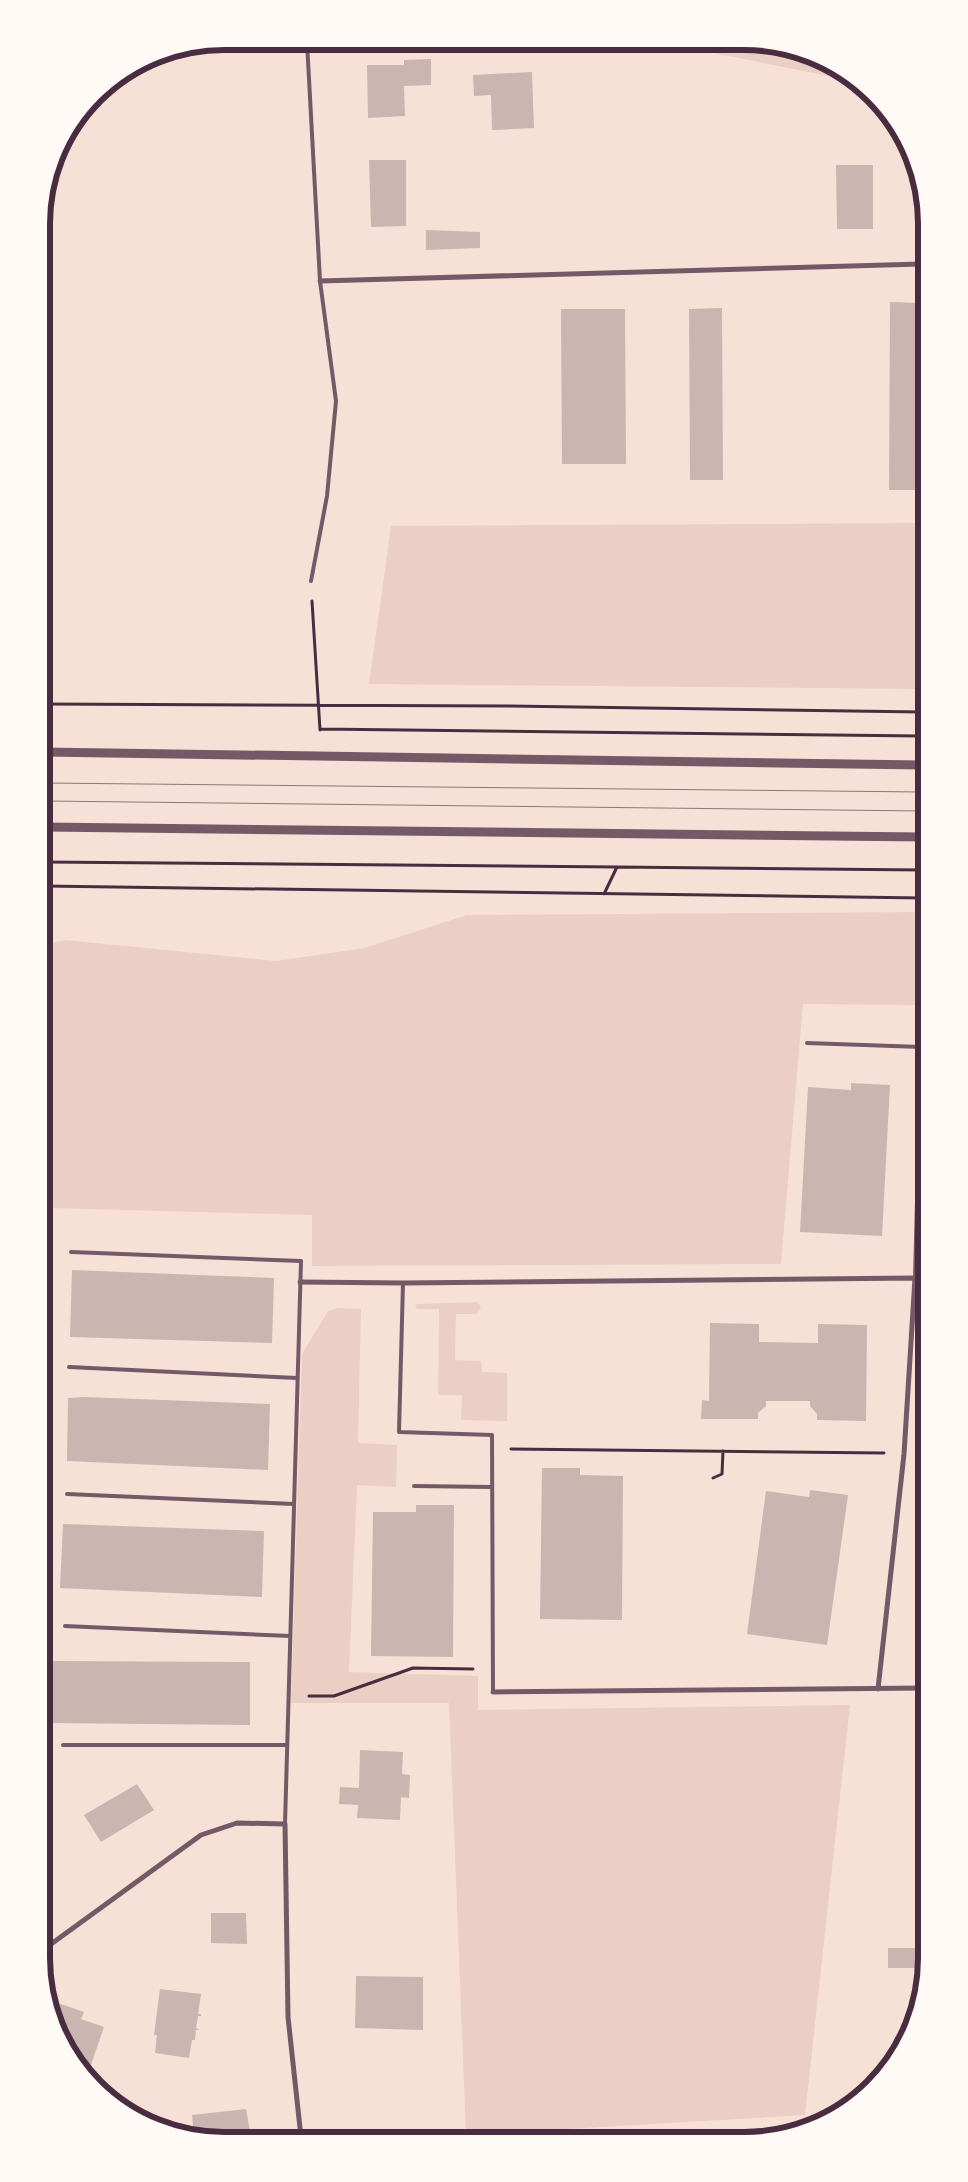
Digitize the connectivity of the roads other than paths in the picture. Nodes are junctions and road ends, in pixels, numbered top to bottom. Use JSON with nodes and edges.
{"nodes":[{"id":1,"x":307,"y":50,"type":"edge"},
{"id":2,"x":918,"y":264,"type":"edge"},
{"id":3,"x":320,"y":280,"type":"junction"},
{"id":4,"x":311,"y":581,"type":"road end"},
{"id":5,"x":50,"y":752,"type":"edge"},
{"id":6,"x":918,"y":765,"type":"edge"},
{"id":7,"x":50,"y":827,"type":"edge"},
{"id":8,"x":918,"y":837,"type":"edge"},
{"id":9,"x":807,"y":1043,"type":"dead end"},
{"id":10,"x":918,"y":1047,"type":"edge"},
{"id":11,"x":918,"y":1162,"type":"edge"},
{"id":12,"x":71,"y":1252,"type":"dead end"},
{"id":13,"x":915,"y":1278,"type":"junction"},
{"id":14,"x":300,"y":1282,"type":"junction"},
{"id":15,"x":403,"y":1283,"type":"junction"},
{"id":16,"x":69,"y":1367,"type":"dead end"},
{"id":17,"x":297,"y":1378,"type":"junction"},
{"id":18,"x":414,"y":1486,"type":"dead end"},
{"id":19,"x":492,"y":1487,"type":"junction"},
{"id":20,"x":67,"y":1494,"type":"dead end"},
{"id":21,"x":294,"y":1504,"type":"junction"},
{"id":22,"x":65,"y":1626,"type":"dead end"},
{"id":23,"x":290,"y":1636,"type":"junction"},
{"id":24,"x":918,"y":1688,"type":"edge"},
{"id":25,"x":878,"y":1689,"type":"junction"},
{"id":26,"x":493,"y":1692,"type":"joint"},
{"id":27,"x":63,"y":1745,"type":"dead end"},
{"id":28,"x":287,"y":1745,"type":"junction"},
{"id":29,"x":285,"y":1824,"type":"junction"},
{"id":30,"x":50,"y":1944,"type":"edge"},
{"id":31,"x":300,"y":2132,"type":"edge"}],
"edges":[{"from":1,"to":3,"type":"lane"},
{"from":2,"to":3,"type":"street"},
{"from":3,"to":4,"type":"lane"},
{"from":5,"to":6,"type":"street"},
{"from":7,"to":8,"type":"street"},
{"from":9,"to":10,"type":"lane"},
{"from":11,"to":13,"type":"lane"},
{"from":12,"to":14,"type":"lane"},
{"from":13,"to":15,"type":"street"},
{"from":13,"to":25,"type":"street"},
{"from":14,"to":15,"type":"street"},
{"from":14,"to":17,"type":"lane"},
{"from":15,"to":19,"type":"lane"},
{"from":16,"to":17,"type":"lane"},
{"from":17,"to":21,"type":"lane"},
{"from":18,"to":19,"type":"lane"},
{"from":19,"to":26,"type":"lane"},
{"from":20,"to":21,"type":"lane"},
{"from":21,"to":23,"type":"lane"},
{"from":22,"to":23,"type":"lane"},
{"from":23,"to":28,"type":"lane"},
{"from":24,"to":25,"type":"street"},
{"from":25,"to":26,"type":"street"},
{"from":27,"to":28,"type":"lane"},
{"from":28,"to":29,"type":"lane"},
{"from":29,"to":30,"type":"street"},
{"from":29,"to":31,"type":"street"}]}
